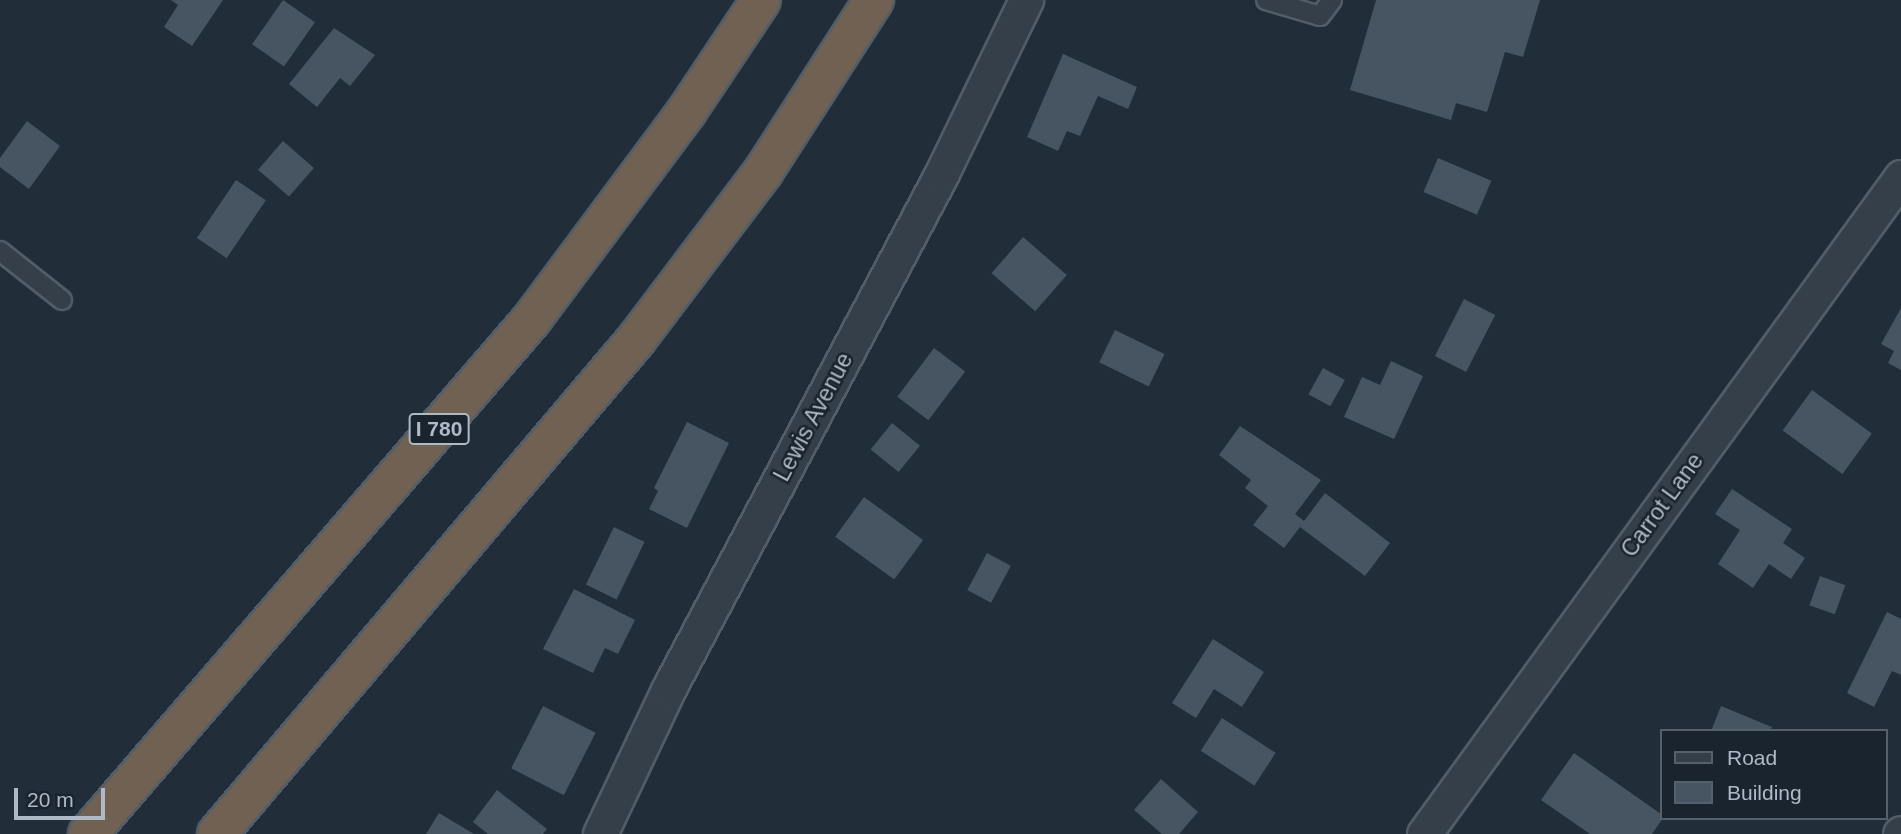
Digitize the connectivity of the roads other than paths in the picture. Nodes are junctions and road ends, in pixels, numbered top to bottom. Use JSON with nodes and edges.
{"nodes":[{"id":1,"x":761,"y":0,"type":"edge"},
{"id":2,"x":874,"y":0,"type":"edge"},
{"id":3,"x":1026,"y":0,"type":"edge"},
{"id":4,"x":1266,"y":0,"type":"edge"},
{"id":5,"x":1332,"y":0,"type":"edge"},
{"id":6,"x":1897,"y":193,"type":"edge"},
{"id":7,"x":0,"y":251,"type":"edge"},
{"id":8,"x":62,"y":300,"type":"dead end"},
{"id":9,"x":88,"y":834,"type":"edge"},
{"id":10,"x":217,"y":834,"type":"edge"},
{"id":11,"x":600,"y":834,"type":"edge"},
{"id":12,"x":1424,"y":834,"type":"edge"}],
"edges":[{"from":1,"to":9,"type":"highway","number":"I 780"},
{"from":2,"to":10,"type":"highway"},
{"from":3,"to":11,"type":"street","name":"Lewis Avenue"},
{"from":4,"to":5,"type":"lane"},
{"from":6,"to":12,"type":"street","name":"Carrot Lane"},
{"from":7,"to":8,"type":"lane"}]}
